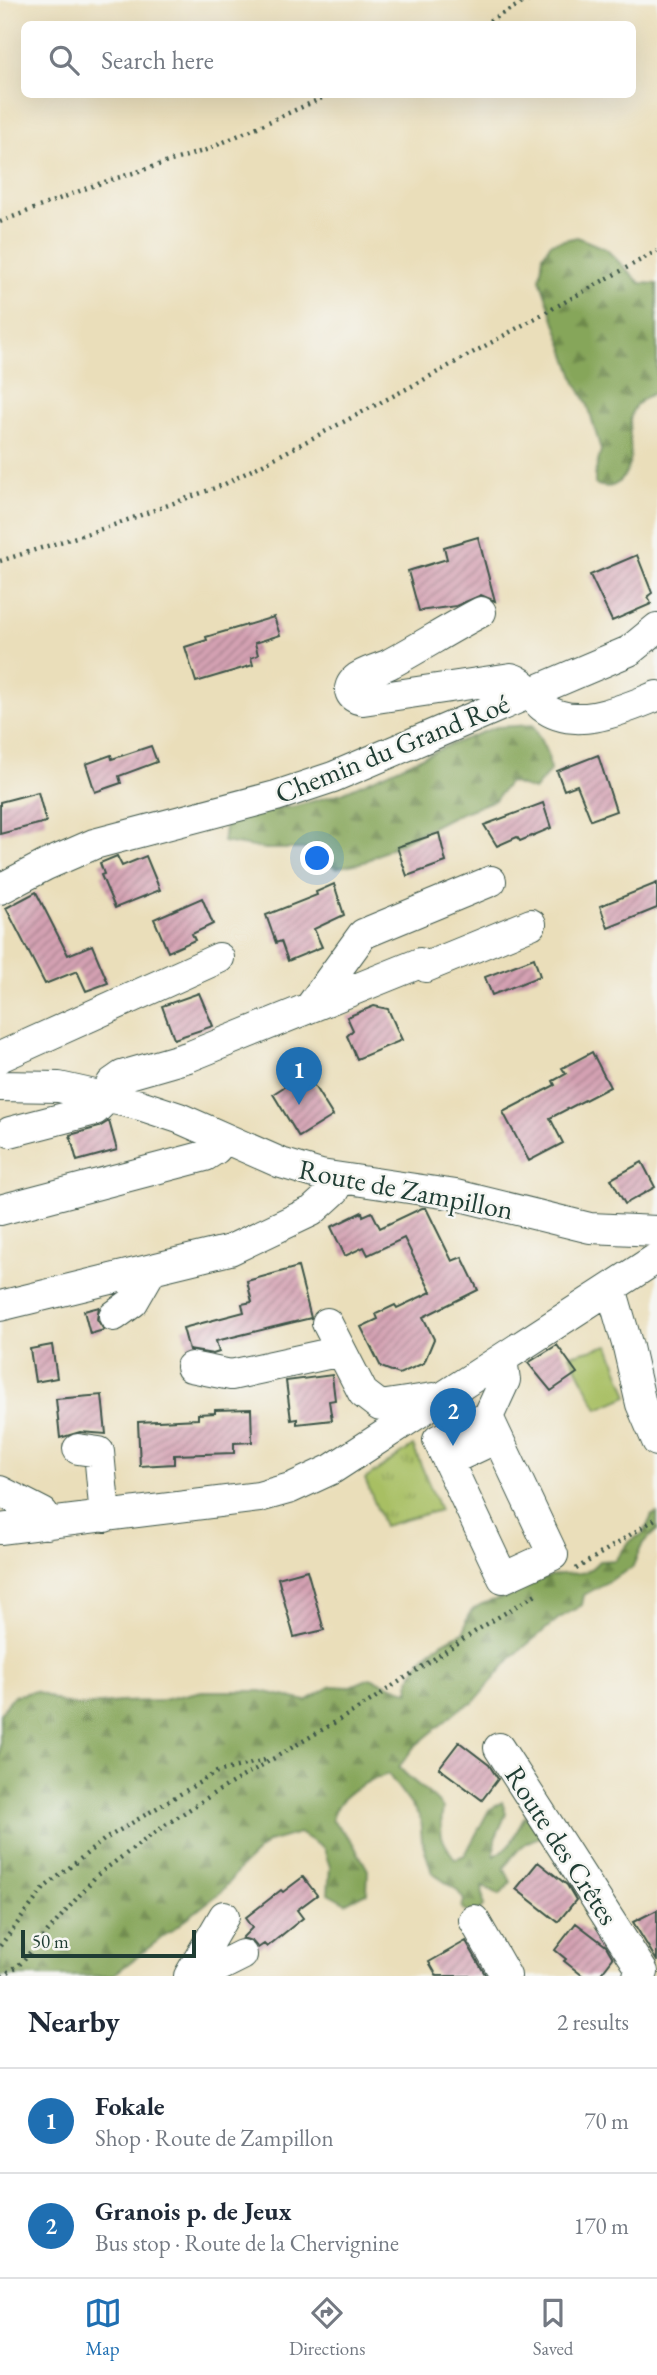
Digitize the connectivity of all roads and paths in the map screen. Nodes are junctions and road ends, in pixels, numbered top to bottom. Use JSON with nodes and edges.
{"nodes":[{"id":1,"x":528,"y":0,"type":"edge"},
{"id":2,"x":489,"y":21,"type":"edge"},
{"id":3,"x":322,"y":98,"type":"edge"},
{"id":4,"x":0,"y":222,"type":"edge"},
{"id":5,"x":657,"y":251,"type":"edge"},
{"id":6,"x":0,"y":561,"type":"edge"},
{"id":7,"x":481,"y":612,"type":"dead end"},
{"id":8,"x":657,"y":628,"type":"edge"},
{"id":9,"x":530,"y":693,"type":"junction"},
{"id":10,"x":657,"y":696,"type":"edge"},
{"id":11,"x":491,"y":881,"type":"dead end"},
{"id":12,"x":0,"y":889,"type":"edge"},
{"id":13,"x":531,"y":924,"type":"dead end"},
{"id":14,"x":219,"y":958,"type":"dead end"},
{"id":15,"x":310,"y":1007,"type":"junction"},
{"id":16,"x":0,"y":1057,"type":"edge"},
{"id":17,"x":0,"y":1086,"type":"edge"},
{"id":18,"x":104,"y":1096,"type":"junction"},
{"id":19,"x":10,"y":1132,"type":"dead end"},
{"id":20,"x":224,"y":1139,"type":"junction"},
{"id":21,"x":340,"y":1179,"type":"junction"},
{"id":22,"x":0,"y":1210,"type":"edge"},
{"id":23,"x":657,"y":1231,"type":"edge"},
{"id":24,"x":657,"y":1258,"type":"edge"},
{"id":25,"x":152,"y":1269,"type":"junction"},
{"id":26,"x":611,"y":1288,"type":"junction"},
{"id":27,"x":0,"y":1306,"type":"edge"},
{"id":28,"x":114,"y":1316,"type":"dead end"},
{"id":29,"x":327,"y":1323,"type":"dead end"},
{"id":30,"x":341,"y":1351,"type":"junction"},
{"id":31,"x":502,"y":1359,"type":"junction"},
{"id":32,"x":191,"y":1367,"type":"dead end"},
{"id":33,"x":443,"y":1397,"type":"junction"},
{"id":34,"x":493,"y":1427,"type":"junction"},
{"id":35,"x":657,"y":1441,"type":"edge"},
{"id":36,"x":79,"y":1449,"type":"dead end"},
{"id":37,"x":0,"y":1491,"type":"edge"},
{"id":38,"x":105,"y":1517,"type":"junction"},
{"id":39,"x":47,"y":1524,"type":"junction"},
{"id":40,"x":0,"y":1529,"type":"edge"},
{"id":41,"x":482,"y":1627,"type":"dead end"},
{"id":42,"x":499,"y":1748,"type":"dead end"},
{"id":43,"x":276,"y":1757,"type":"junction"},
{"id":44,"x":224,"y":1916,"type":"dead end"},
{"id":45,"x":474,"y":1920,"type":"dead end"},
{"id":46,"x":0,"y":1946,"type":"edge"},
{"id":47,"x":242,"y":1955,"type":"dead end"},
{"id":48,"x":2,"y":1976,"type":"edge"},
{"id":49,"x":189,"y":1976,"type":"edge"},
{"id":50,"x":200,"y":1976,"type":"edge"},
{"id":51,"x":506,"y":1976,"type":"edge"},
{"id":52,"x":638,"y":1976,"type":"edge"}],
"edges":[{"from":1,"to":2,"type":"path"},
{"from":3,"to":4,"type":"path"},
{"from":5,"to":6,"type":"path"},
{"from":7,"to":9,"type":"street"},
{"from":8,"to":9,"type":"street","name":"Chemin du Grand Roé"},
{"from":9,"to":10,"type":"street"},
{"from":9,"to":12,"type":"street","name":"Chemin du Grand Roé"},
{"from":11,"to":15,"type":"street"},
{"from":13,"to":15,"type":"street"},
{"from":14,"to":16,"type":"street"},
{"from":15,"to":18,"type":"street"},
{"from":17,"to":18,"type":"street","name":"Route de Zampillon"},
{"from":18,"to":19,"type":"street"},
{"from":18,"to":20,"type":"street","name":"Route de Zampillon"},
{"from":20,"to":21,"type":"street","name":"Route de Zampillon"},
{"from":20,"to":22,"type":"street"},
{"from":21,"to":23,"type":"street","name":"Route de Zampillon"},
{"from":21,"to":25,"type":"street"},
{"from":24,"to":26,"type":"street"},
{"from":25,"to":27,"type":"street"},
{"from":25,"to":28,"type":"street"},
{"from":26,"to":31,"type":"street"},
{"from":26,"to":35,"type":"street"},
{"from":29,"to":30,"type":"street"},
{"from":30,"to":32,"type":"street"},
{"from":30,"to":33,"type":"street"},
{"from":31,"to":33,"type":"street"},
{"from":31,"to":34,"type":"street"},
{"from":33,"to":38,"type":"street"},
{"from":34,"to":34,"type":"street"},
{"from":36,"to":38,"type":"street"},
{"from":37,"to":39,"type":"street"},
{"from":38,"to":39,"type":"street"},
{"from":39,"to":40,"type":"street"},
{"from":41,"to":43,"type":"path"},
{"from":42,"to":52,"type":"street","name":"Route des Crêtes"},
{"from":43,"to":46,"type":"path"},
{"from":43,"to":48,"type":"path"},
{"from":44,"to":49,"type":"street"},
{"from":45,"to":51,"type":"street"},
{"from":47,"to":50,"type":"street"}]}
